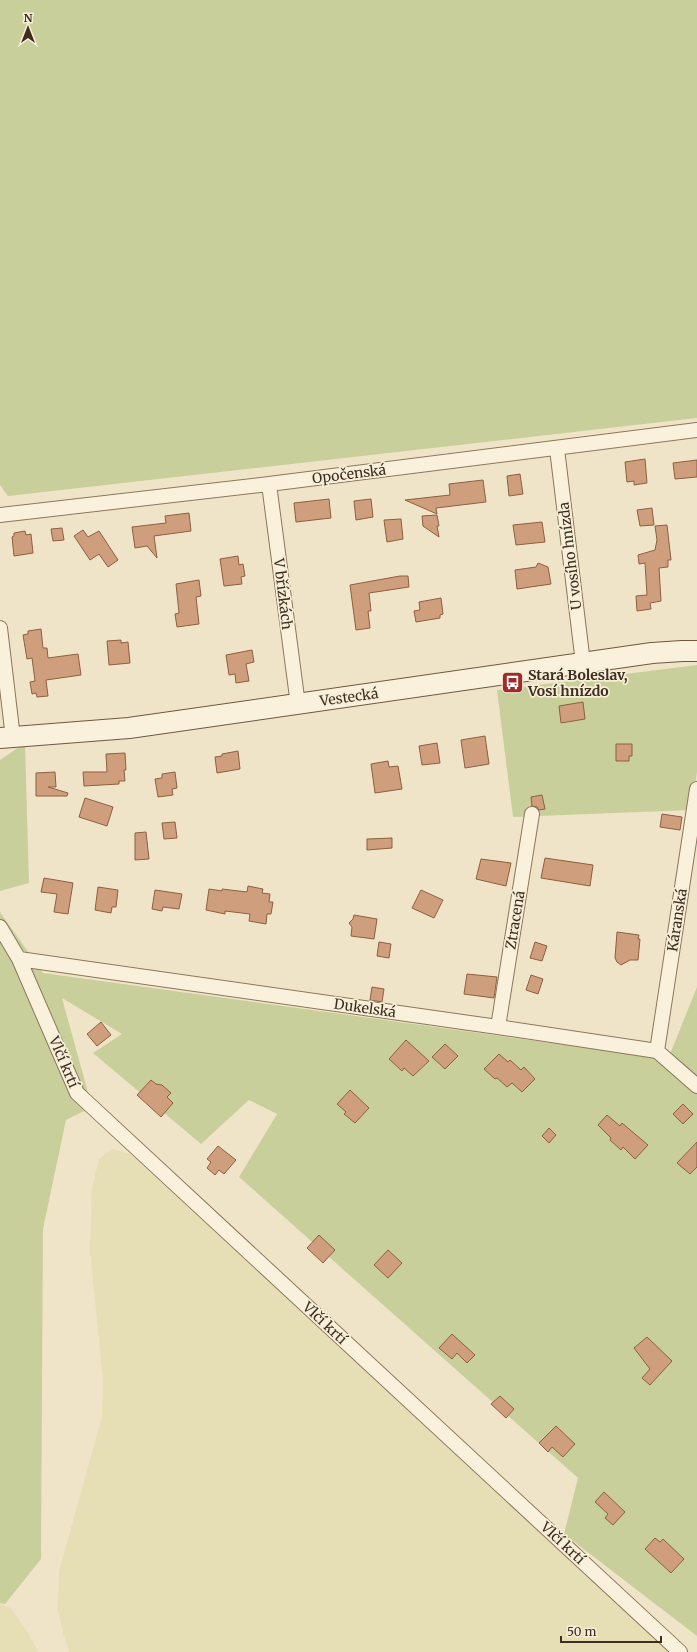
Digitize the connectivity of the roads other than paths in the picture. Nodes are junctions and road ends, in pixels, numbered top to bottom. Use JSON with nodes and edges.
{"nodes":[{"id":1,"x":697,"y":430,"type":"edge"},
{"id":2,"x":556,"y":448,"type":"junction"},
{"id":3,"x":269,"y":484,"type":"junction"},
{"id":4,"x":0,"y":515,"type":"edge"},
{"id":5,"x":0,"y":628,"type":"edge"},
{"id":6,"x":697,"y":652,"type":"edge"},
{"id":7,"x":583,"y":663,"type":"junction"},
{"id":8,"x":298,"y":704,"type":"junction"},
{"id":9,"x":7,"y":738,"type":"edge"},
{"id":10,"x":697,"y":789,"type":"edge"},
{"id":11,"x":532,"y":814,"type":"dead end"},
{"id":12,"x":0,"y":927,"type":"edge"},
{"id":13,"x":19,"y":959,"type":"junction"},
{"id":14,"x":498,"y":1026,"type":"junction"},
{"id":15,"x":657,"y":1051,"type":"junction"},
{"id":16,"x":697,"y":1086,"type":"edge"},
{"id":17,"x":680,"y":1652,"type":"edge"}],
"edges":[{"from":1,"to":2,"type":"street","name":"Opočenská"},
{"from":2,"to":3,"type":"street","name":"Opočenská"},
{"from":2,"to":7,"type":"street","name":"U vosího hnízda"},
{"from":3,"to":4,"type":"street","name":"Opočenská"},
{"from":3,"to":8,"type":"street","name":"V břízkách"},
{"from":5,"to":9,"type":"street"},
{"from":6,"to":7,"type":"street","name":"Vestecká"},
{"from":7,"to":8,"type":"street","name":"Vestecká"},
{"from":8,"to":9,"type":"street","name":"Vestecká"},
{"from":10,"to":15,"type":"street","name":"Káranská"},
{"from":11,"to":14,"type":"street","name":"Ztracená"},
{"from":12,"to":13,"type":"street","name":"Vlčí krtí"},
{"from":13,"to":14,"type":"street","name":"Dukelská"},
{"from":13,"to":17,"type":"street","name":"Vlčí krtí"},
{"from":14,"to":15,"type":"street","name":"Dukelská"},
{"from":15,"to":16,"type":"street"}]}
